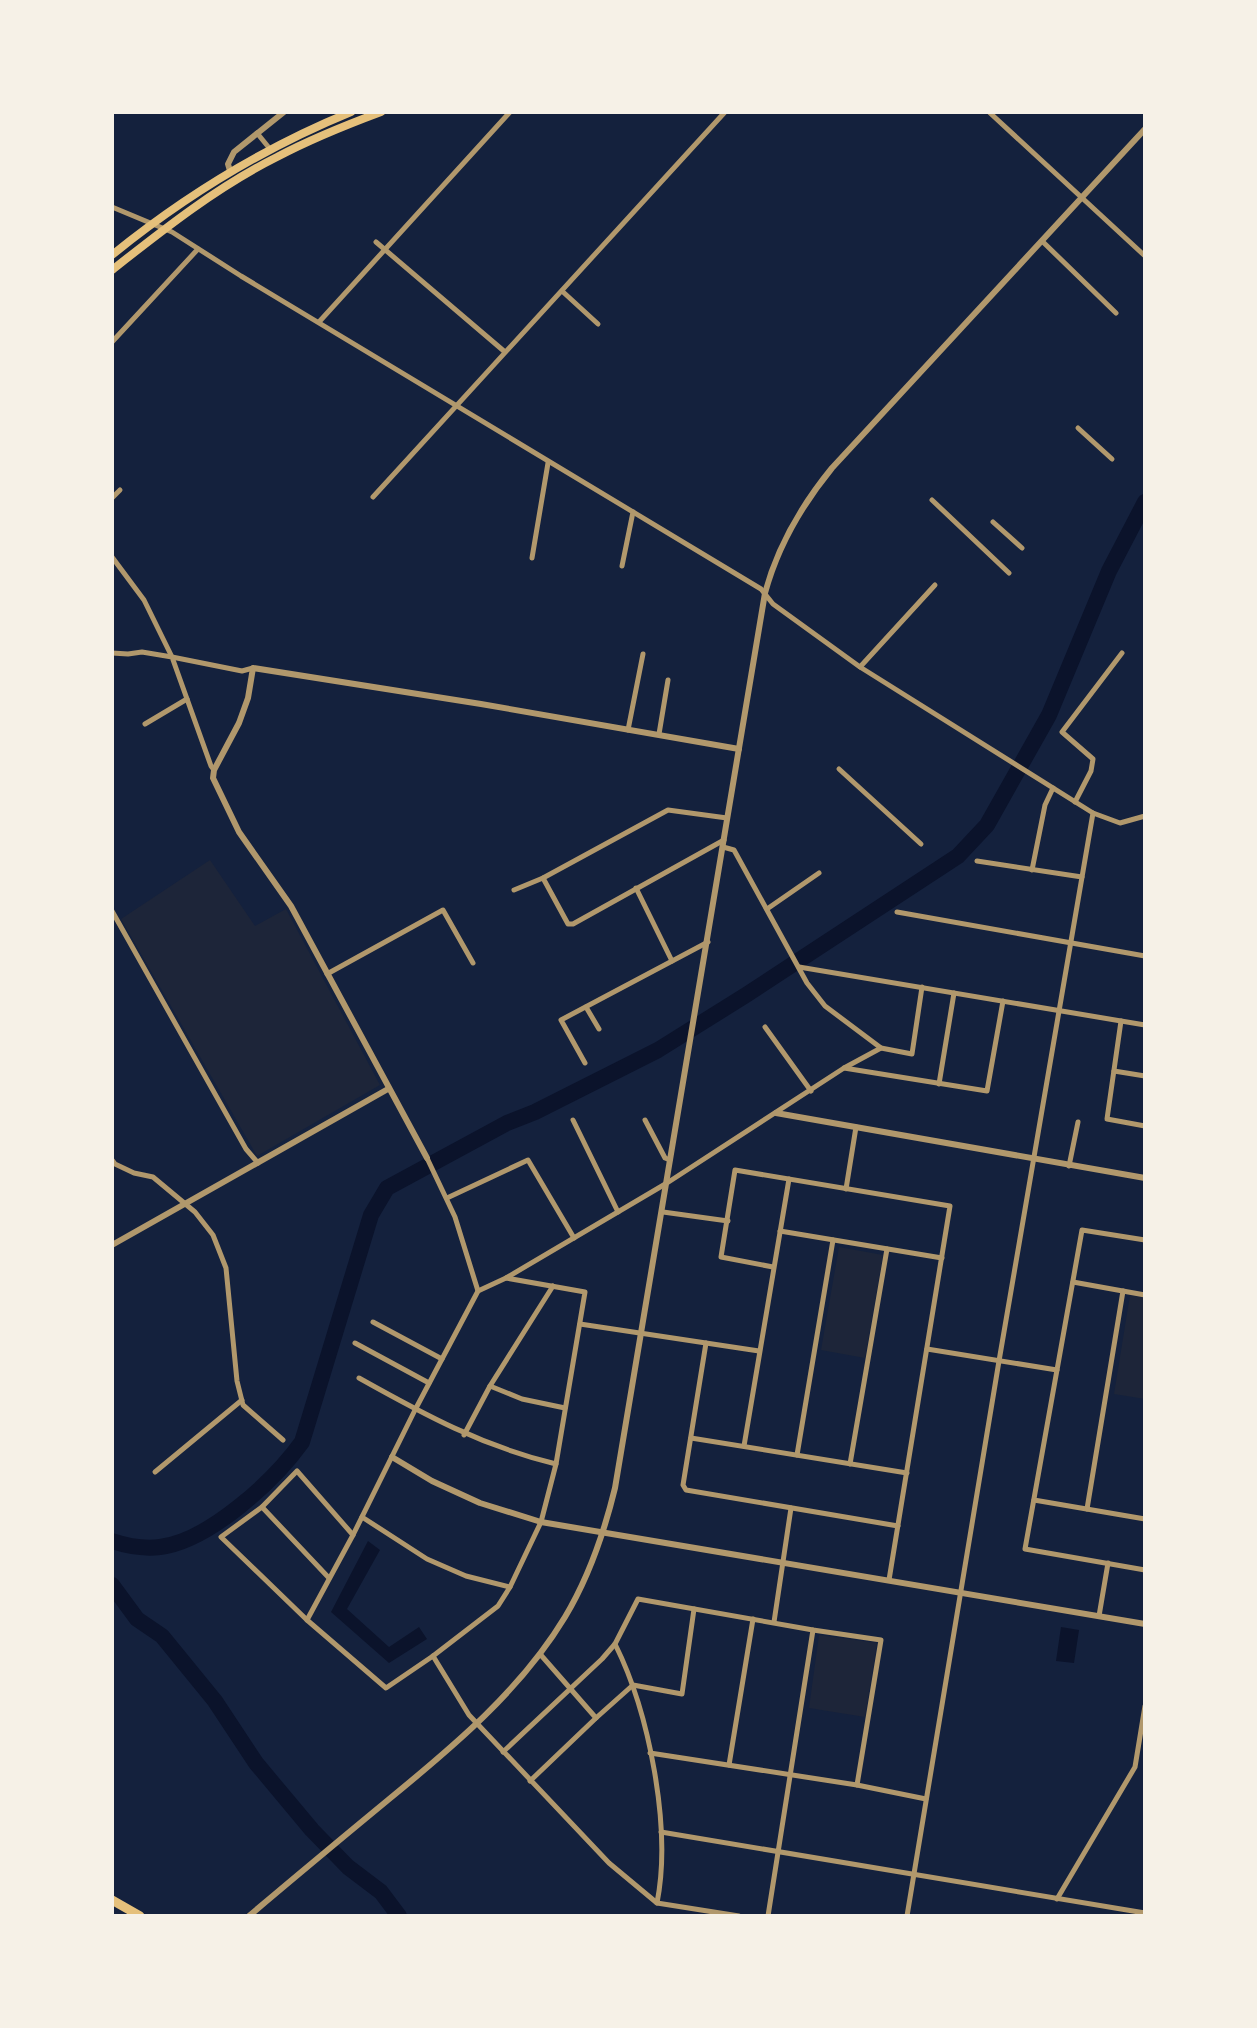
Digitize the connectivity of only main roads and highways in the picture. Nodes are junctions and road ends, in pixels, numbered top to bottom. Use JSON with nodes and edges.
{"nodes":[{"id":1,"x":351,"y":112,"type":"edge"},
{"id":2,"x":381,"y":112,"type":"edge"},
{"id":3,"x":112,"y":256,"type":"edge"},
{"id":4,"x":112,"y":270,"type":"edge"},
{"id":5,"x":112,"y":1900,"type":"edge"},
{"id":6,"x":140,"y":1916,"type":"edge"}],
"edges":[{"from":1,"to":3,"type":"main road"},
{"from":2,"to":4,"type":"main road"},
{"from":5,"to":6,"type":"highway"}]}
